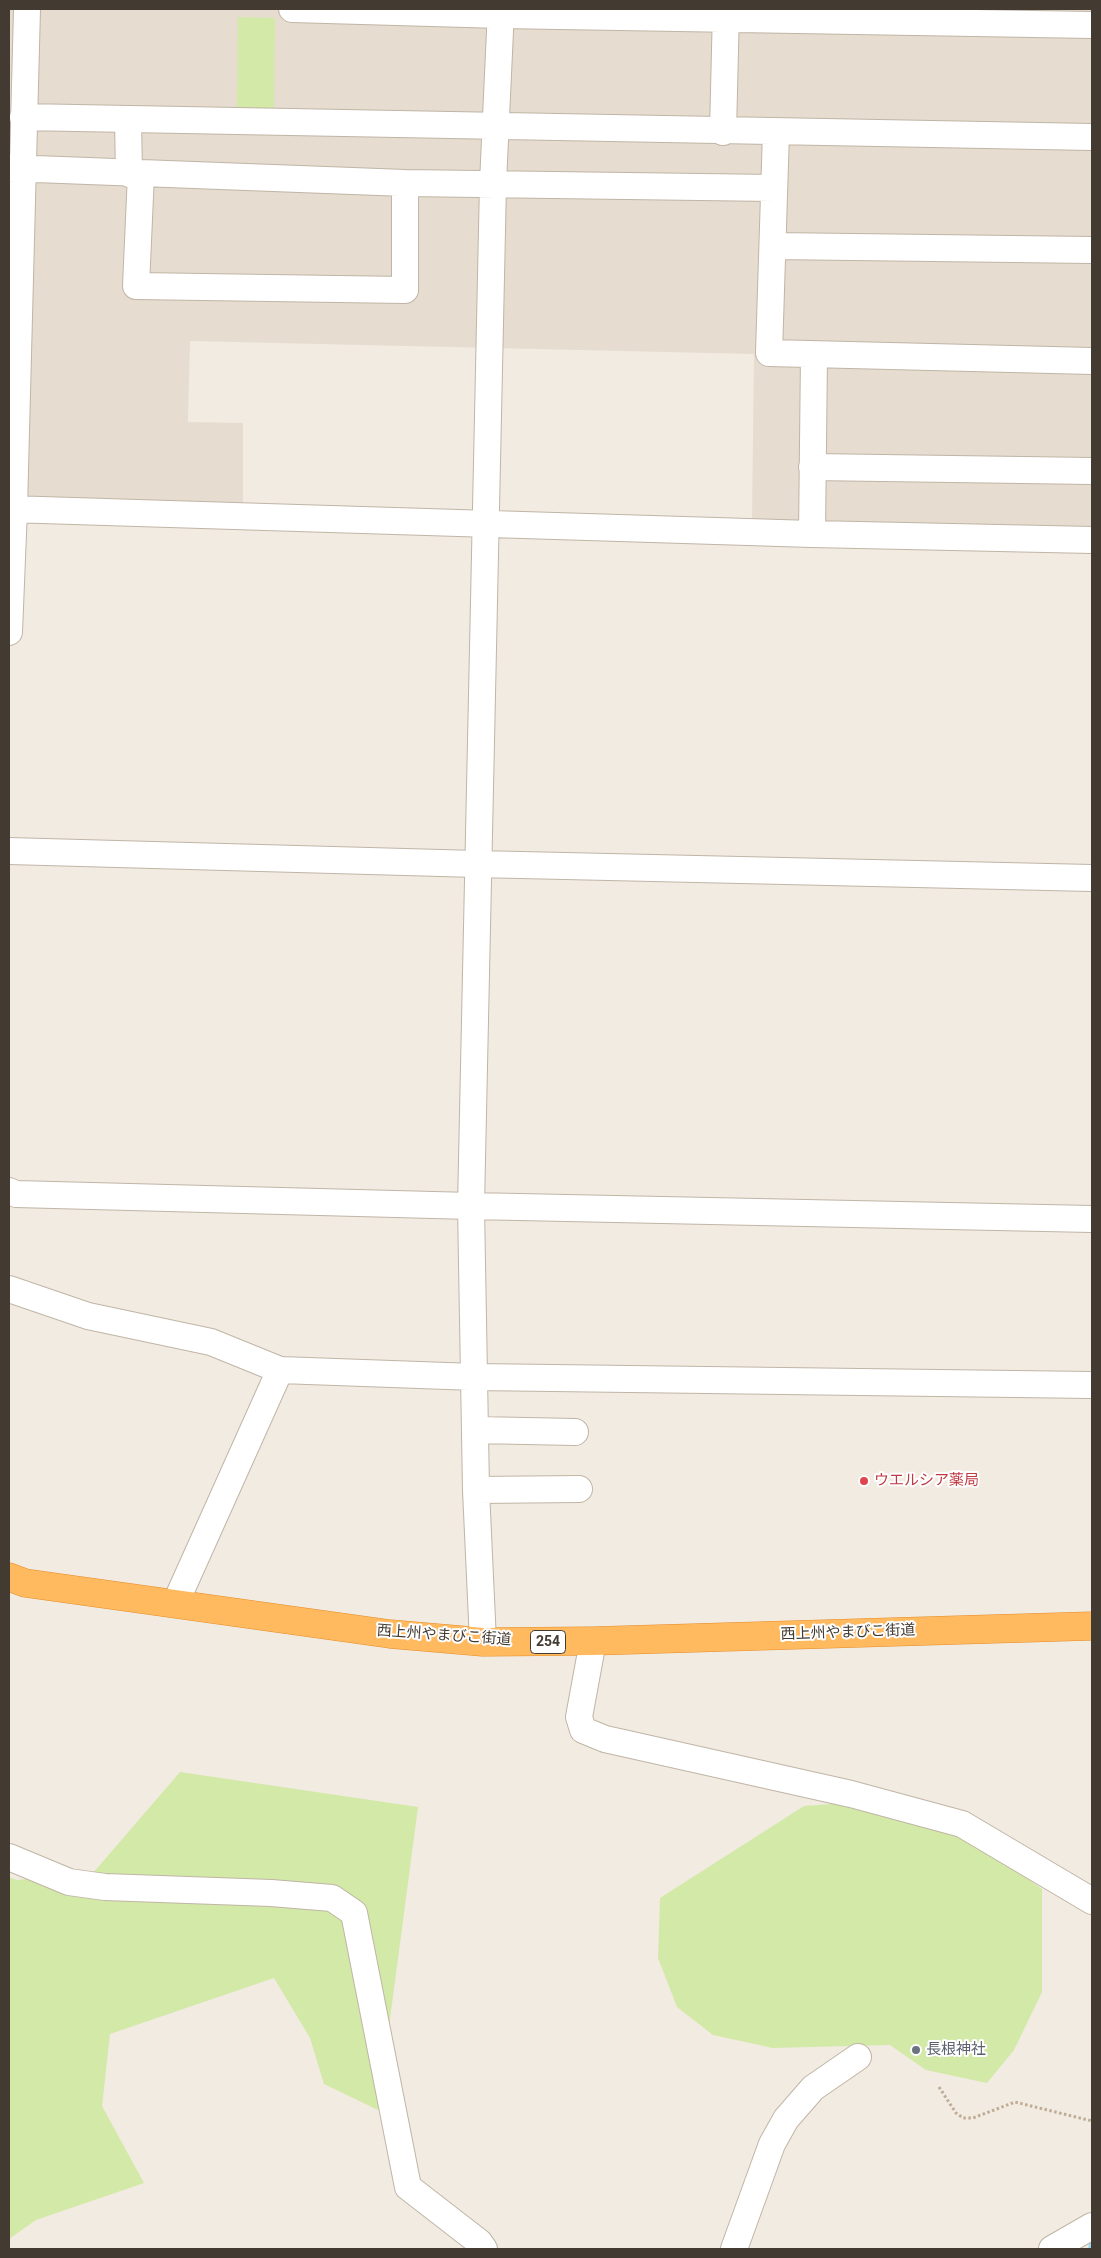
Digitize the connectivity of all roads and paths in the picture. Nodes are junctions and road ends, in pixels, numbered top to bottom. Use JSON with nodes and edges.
{"nodes":[{"id":1,"x":27,"y":9,"type":"edge"},
{"id":2,"x":292,"y":9,"type":"edge"},
{"id":3,"x":501,"y":12,"type":"edge"},
{"id":4,"x":726,"y":14,"type":"edge"},
{"id":5,"x":1062,"y":17,"type":"edge"},
{"id":6,"x":1092,"y":25,"type":"edge"},
{"id":7,"x":23,"y":117,"type":"junction"},
{"id":8,"x":128,"y":119,"type":"junction"},
{"id":9,"x":497,"y":126,"type":"junction"},
{"id":10,"x":723,"y":132,"type":"junction"},
{"id":11,"x":776,"y":132,"type":"junction"},
{"id":12,"x":1092,"y":137,"type":"edge"},
{"id":13,"x":16,"y":168,"type":"edge"},
{"id":14,"x":135,"y":174,"type":"junction"},
{"id":15,"x":405,"y":183,"type":"junction"},
{"id":16,"x":493,"y":183,"type":"junction"},
{"id":17,"x":774,"y":188,"type":"junction"},
{"id":18,"x":773,"y":246,"type":"junction"},
{"id":19,"x":1092,"y":250,"type":"edge"},
{"id":20,"x":814,"y":355,"type":"junction"},
{"id":21,"x":1092,"y":361,"type":"edge"},
{"id":22,"x":13,"y":398,"type":"edge"},
{"id":23,"x":812,"y":467,"type":"junction"},
{"id":24,"x":1092,"y":471,"type":"edge"},
{"id":25,"x":12,"y":509,"type":"edge"},
{"id":26,"x":487,"y":522,"type":"junction"},
{"id":27,"x":812,"y":534,"type":"junction"},
{"id":28,"x":1092,"y":540,"type":"edge"},
{"id":29,"x":9,"y":632,"type":"edge"},
{"id":30,"x":9,"y":851,"type":"edge"},
{"id":31,"x":477,"y":864,"type":"junction"},
{"id":32,"x":1092,"y":878,"type":"edge"},
{"id":33,"x":9,"y":1191,"type":"edge"},
{"id":34,"x":471,"y":1206,"type":"junction"},
{"id":35,"x":1092,"y":1219,"type":"edge"},
{"id":36,"x":9,"y":1288,"type":"edge"},
{"id":37,"x":280,"y":1370,"type":"junction"},
{"id":38,"x":475,"y":1377,"type":"junction"},
{"id":39,"x":1092,"y":1386,"type":"edge"},
{"id":40,"x":476,"y":1430,"type":"junction"},
{"id":41,"x":575,"y":1432,"type":"dead end"},
{"id":42,"x":579,"y":1489,"type":"dead end"},
{"id":43,"x":476,"y":1490,"type":"junction"},
{"id":44,"x":9,"y":1577,"type":"edge"},
{"id":45,"x":175,"y":1604,"type":"junction"},
{"id":46,"x":1092,"y":1626,"type":"edge"},
{"id":47,"x":593,"y":1641,"type":"junction"},
{"id":48,"x":483,"y":1642,"type":"junction"},
{"id":49,"x":9,"y":1857,"type":"edge"},
{"id":50,"x":1092,"y":1901,"type":"edge"},
{"id":51,"x":858,"y":2057,"type":"dead end"},
{"id":52,"x":939,"y":2087,"type":"dead end"},
{"id":53,"x":1092,"y":2121,"type":"edge"},
{"id":54,"x":1092,"y":2226,"type":"edge"},
{"id":55,"x":484,"y":2249,"type":"edge"},
{"id":56,"x":734,"y":2249,"type":"edge"},
{"id":57,"x":1052,"y":2249,"type":"edge"}],
"edges":[{"from":1,"to":7,"type":"street"},
{"from":2,"to":3,"type":"street"},
{"from":3,"to":4,"type":"street"},
{"from":3,"to":9,"type":"street"},
{"from":4,"to":5,"type":"street"},
{"from":4,"to":10,"type":"street"},
{"from":5,"to":6,"type":"street"},
{"from":7,"to":8,"type":"street"},
{"from":7,"to":13,"type":"street"},
{"from":8,"to":9,"type":"street"},
{"from":8,"to":14,"type":"street"},
{"from":9,"to":10,"type":"street"},
{"from":9,"to":16,"type":"street"},
{"from":10,"to":11,"type":"street"},
{"from":11,"to":12,"type":"street"},
{"from":11,"to":17,"type":"street"},
{"from":13,"to":14,"type":"street"},
{"from":13,"to":22,"type":"street"},
{"from":14,"to":15,"type":"street"},
{"from":14,"to":15,"type":"street"},
{"from":15,"to":16,"type":"street"},
{"from":16,"to":17,"type":"street"},
{"from":16,"to":26,"type":"street"},
{"from":17,"to":18,"type":"street"},
{"from":18,"to":19,"type":"street"},
{"from":18,"to":20,"type":"street"},
{"from":20,"to":21,"type":"street"},
{"from":20,"to":23,"type":"street"},
{"from":22,"to":25,"type":"street"},
{"from":23,"to":24,"type":"street"},
{"from":23,"to":27,"type":"street"},
{"from":25,"to":26,"type":"street"},
{"from":25,"to":29,"type":"street"},
{"from":26,"to":27,"type":"street"},
{"from":26,"to":31,"type":"street"},
{"from":27,"to":28,"type":"street"},
{"from":30,"to":31,"type":"street"},
{"from":31,"to":32,"type":"street"},
{"from":31,"to":34,"type":"street"},
{"from":33,"to":34,"type":"street"},
{"from":34,"to":35,"type":"street"},
{"from":34,"to":38,"type":"street"},
{"from":36,"to":37,"type":"street"},
{"from":37,"to":38,"type":"street"},
{"from":37,"to":45,"type":"street"},
{"from":38,"to":39,"type":"street"},
{"from":38,"to":40,"type":"street"},
{"from":40,"to":41,"type":"street"},
{"from":40,"to":43,"type":"street"},
{"from":42,"to":43,"type":"street"},
{"from":43,"to":48,"type":"street"},
{"from":44,"to":45,"type":"highway","name":"西上州やまびこ街道","number":"254"},
{"from":45,"to":48,"type":"highway","name":"西上州やまびこ街道","number":"254"},
{"from":46,"to":47,"type":"highway","name":"西上州やまびこ街道","number":"254"},
{"from":47,"to":48,"type":"highway","name":"西上州やまびこ街道","number":"254"},
{"from":47,"to":50,"type":"street"},
{"from":49,"to":55,"type":"street"},
{"from":51,"to":56,"type":"street"},
{"from":52,"to":53,"type":"path"},
{"from":54,"to":57,"type":"street"}]}
